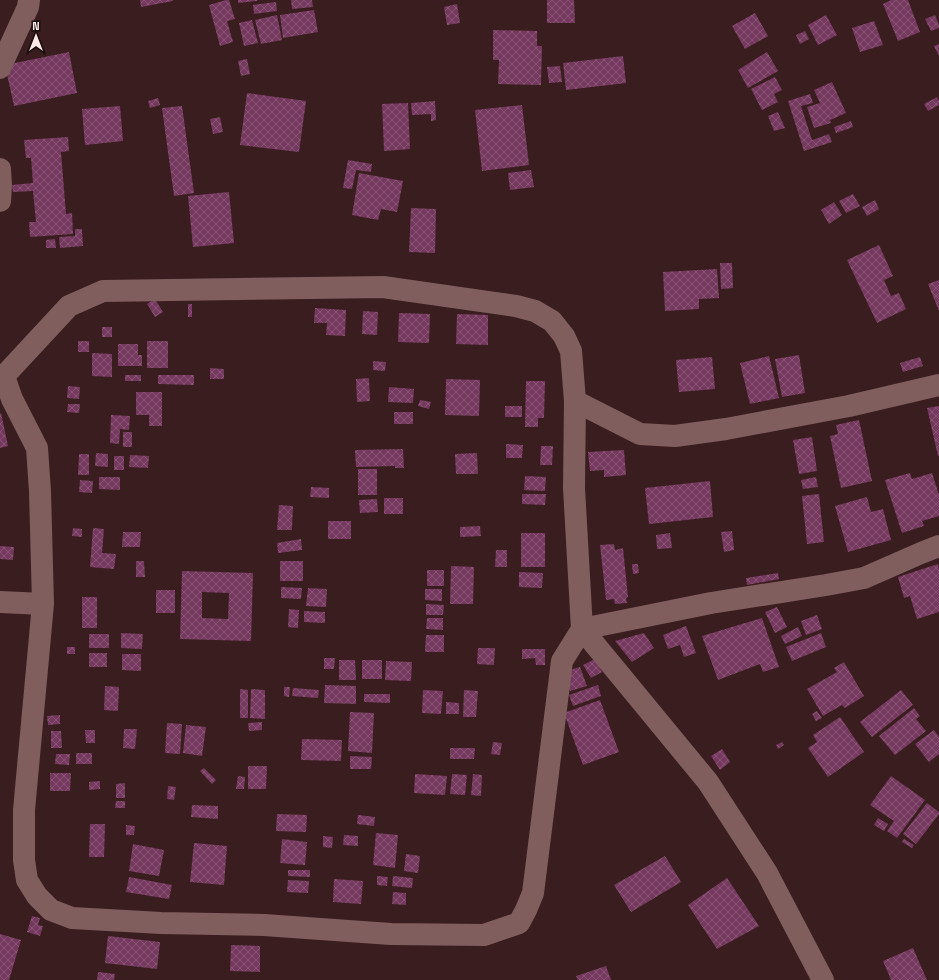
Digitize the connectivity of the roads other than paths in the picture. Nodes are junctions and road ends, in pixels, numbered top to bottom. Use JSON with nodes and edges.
{"nodes":[{"id":1,"x":30,"y":0,"type":"edge"},
{"id":2,"x":0,"y":68,"type":"edge"},
{"id":3,"x":0,"y":169,"type":"edge"},
{"id":4,"x":0,"y":201,"type":"edge"},
{"id":5,"x":2,"y":378,"type":"edge"},
{"id":6,"x":939,"y":385,"type":"edge"},
{"id":7,"x":575,"y":400,"type":"junction"},
{"id":8,"x":939,"y":546,"type":"edge"},
{"id":9,"x":0,"y":602,"type":"edge"},
{"id":10,"x":43,"y":604,"type":"junction"},
{"id":11,"x":582,"y":629,"type":"junction"},
{"id":12,"x":823,"y":980,"type":"edge"}],
"edges":[{"from":1,"to":2,"type":"street"},
{"from":3,"to":4,"type":"street"},
{"from":5,"to":7,"type":"street"},
{"from":5,"to":10,"type":"street"},
{"from":6,"to":7,"type":"street"},
{"from":7,"to":11,"type":"street"},
{"from":8,"to":11,"type":"street"},
{"from":9,"to":10,"type":"street"},
{"from":10,"to":11,"type":"street"},
{"from":11,"to":12,"type":"street"}]}
